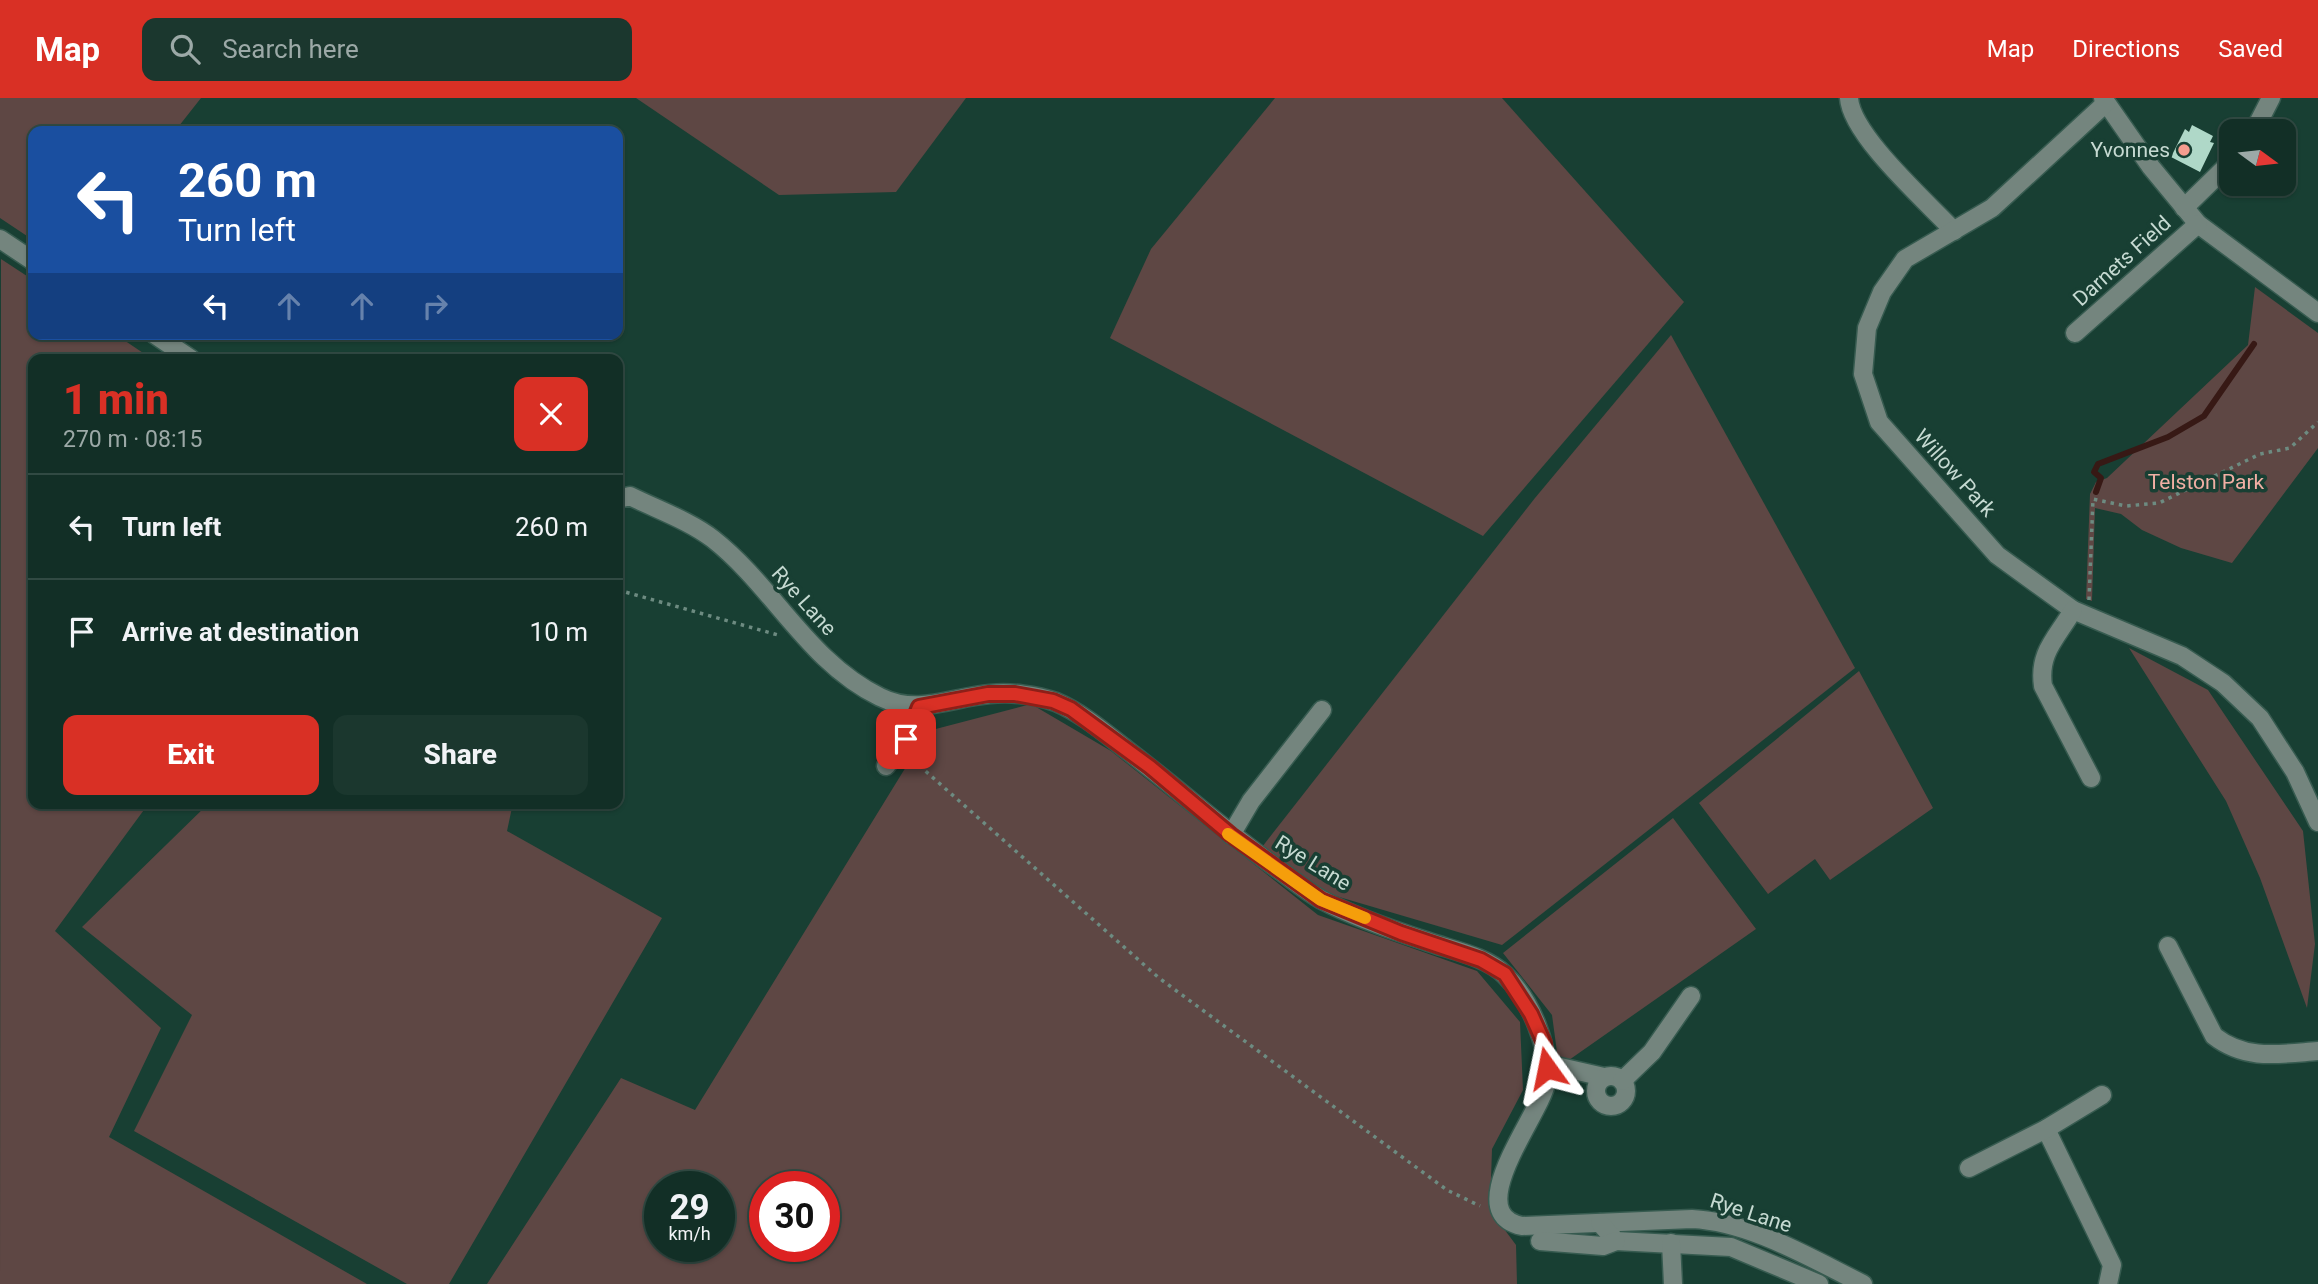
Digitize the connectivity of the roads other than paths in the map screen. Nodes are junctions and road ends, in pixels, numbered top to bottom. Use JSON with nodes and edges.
{"nodes":[{"id":1,"x":1849,"y":98,"type":"edge"},
{"id":2,"x":2272,"y":98,"type":"edge"},
{"id":3,"x":2104,"y":100,"type":"edge"},
{"id":4,"x":2261,"y":119,"type":"edge"},
{"id":5,"x":2219,"y":174,"type":"edge"},
{"id":6,"x":2184,"y":208,"type":"junction"},
{"id":7,"x":2198,"y":224,"type":"junction"},
{"id":8,"x":1954,"y":231,"type":"junction"},
{"id":9,"x":0,"y":239,"type":"edge"},
{"id":10,"x":28,"y":258,"type":"edge"},
{"id":11,"x":2318,"y":313,"type":"edge"},
{"id":12,"x":2075,"y":333,"type":"dead end"},
{"id":13,"x":163,"y":340,"type":"edge"},
{"id":14,"x":184,"y":354,"type":"edge"},
{"id":15,"x":623,"y":494,"type":"edge"},
{"id":16,"x":2073,"y":610,"type":"junction"},
{"id":17,"x":919,"y":707,"type":"junction"},
{"id":18,"x":1322,"y":710,"type":"dead end"},
{"id":19,"x":886,"y":766,"type":"dead end"},
{"id":20,"x":2091,"y":778,"type":"dead end"},
{"id":21,"x":2318,"y":822,"type":"edge"},
{"id":22,"x":1231,"y":835,"type":"junction"},
{"id":23,"x":2168,"y":946,"type":"dead end"},
{"id":24,"x":1691,"y":996,"type":"dead end"},
{"id":25,"x":2318,"y":1051,"type":"edge"},
{"id":26,"x":1547,"y":1064,"type":"junction"},
{"id":27,"x":2102,"y":1095,"type":"dead end"},
{"id":28,"x":2046,"y":1129,"type":"junction"},
{"id":29,"x":1969,"y":1168,"type":"dead end"},
{"id":30,"x":1600,"y":1223,"type":"junction"},
{"id":31,"x":1540,"y":1241,"type":"dead end"},
{"id":32,"x":1616,"y":1241,"type":"junction"},
{"id":33,"x":1671,"y":1243,"type":"junction"},
{"id":34,"x":1673,"y":1284,"type":"edge"},
{"id":35,"x":1819,"y":1284,"type":"edge"},
{"id":36,"x":1863,"y":1284,"type":"edge"},
{"id":37,"x":2108,"y":1284,"type":"edge"}],
"edges":[{"from":1,"to":8,"type":"street"},
{"from":2,"to":4,"type":"street"},
{"from":3,"to":6,"type":"street"},
{"from":3,"to":8,"type":"street","name":"Willow Park"},
{"from":5,"to":6,"type":"street"},
{"from":6,"to":7,"type":"street"},
{"from":7,"to":11,"type":"street"},
{"from":7,"to":12,"type":"street","name":"Darnets Field"},
{"from":8,"to":16,"type":"street","name":"Willow Park"},
{"from":9,"to":10,"type":"street"},
{"from":13,"to":14,"type":"street"},
{"from":15,"to":17,"type":"street","name":"Rye Lane"},
{"from":16,"to":20,"type":"street"},
{"from":16,"to":21,"type":"street","name":"Willow Park"},
{"from":17,"to":19,"type":"street"},
{"from":17,"to":22,"type":"street","name":"Rye Lane"},
{"from":18,"to":22,"type":"street"},
{"from":22,"to":26,"type":"street","name":"Rye Lane"},
{"from":23,"to":25,"type":"street"},
{"from":24,"to":26,"type":"street"},
{"from":26,"to":30,"type":"street","name":"Rye Lane"},
{"from":27,"to":28,"type":"street"},
{"from":28,"to":29,"type":"street"},
{"from":28,"to":37,"type":"street"},
{"from":30,"to":32,"type":"street"},
{"from":30,"to":36,"type":"street","name":"Rye Lane"},
{"from":31,"to":32,"type":"street"},
{"from":32,"to":33,"type":"street"},
{"from":33,"to":34,"type":"street"},
{"from":33,"to":35,"type":"street"}]}
